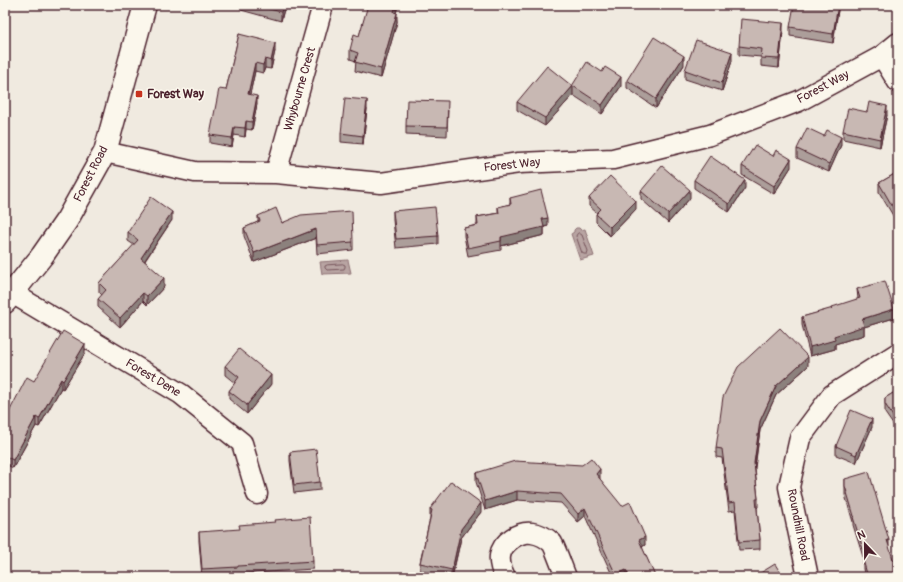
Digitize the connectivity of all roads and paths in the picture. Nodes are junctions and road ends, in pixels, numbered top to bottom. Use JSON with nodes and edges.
{"nodes":[{"id":1,"x":145,"y":5,"type":"edge"},
{"id":2,"x":324,"y":5,"type":"edge"},
{"id":3,"x":898,"y":44,"type":"edge"},
{"id":4,"x":882,"y":56,"type":"junction"},
{"id":5,"x":898,"y":82,"type":"edge"},
{"id":6,"x":105,"y":152,"type":"junction"},
{"id":7,"x":276,"y":173,"type":"junction"},
{"id":8,"x":9,"y":297,"type":"edge"},
{"id":9,"x":898,"y":353,"type":"edge"},
{"id":10,"x":258,"y":494,"type":"dead end"},
{"id":11,"x":505,"y":577,"type":"edge"},
{"id":12,"x":566,"y":577,"type":"edge"},
{"id":13,"x":808,"y":577,"type":"edge"}],
"edges":[{"from":1,"to":6,"type":"street","name":"Forest Road"},
{"from":2,"to":7,"type":"street","name":"Whybourne Crest"},
{"from":3,"to":4,"type":"street","name":"Forest Way"},
{"from":4,"to":5,"type":"street"},
{"from":4,"to":7,"type":"street","name":"Forest Way"},
{"from":6,"to":7,"type":"street","name":"Forest Way"},
{"from":6,"to":8,"type":"street","name":"Forest Road"},
{"from":8,"to":10,"type":"street","name":"Forest Dene"},
{"from":9,"to":13,"type":"street","name":"Roundhill Road"},
{"from":11,"to":12,"type":"street"}]}
